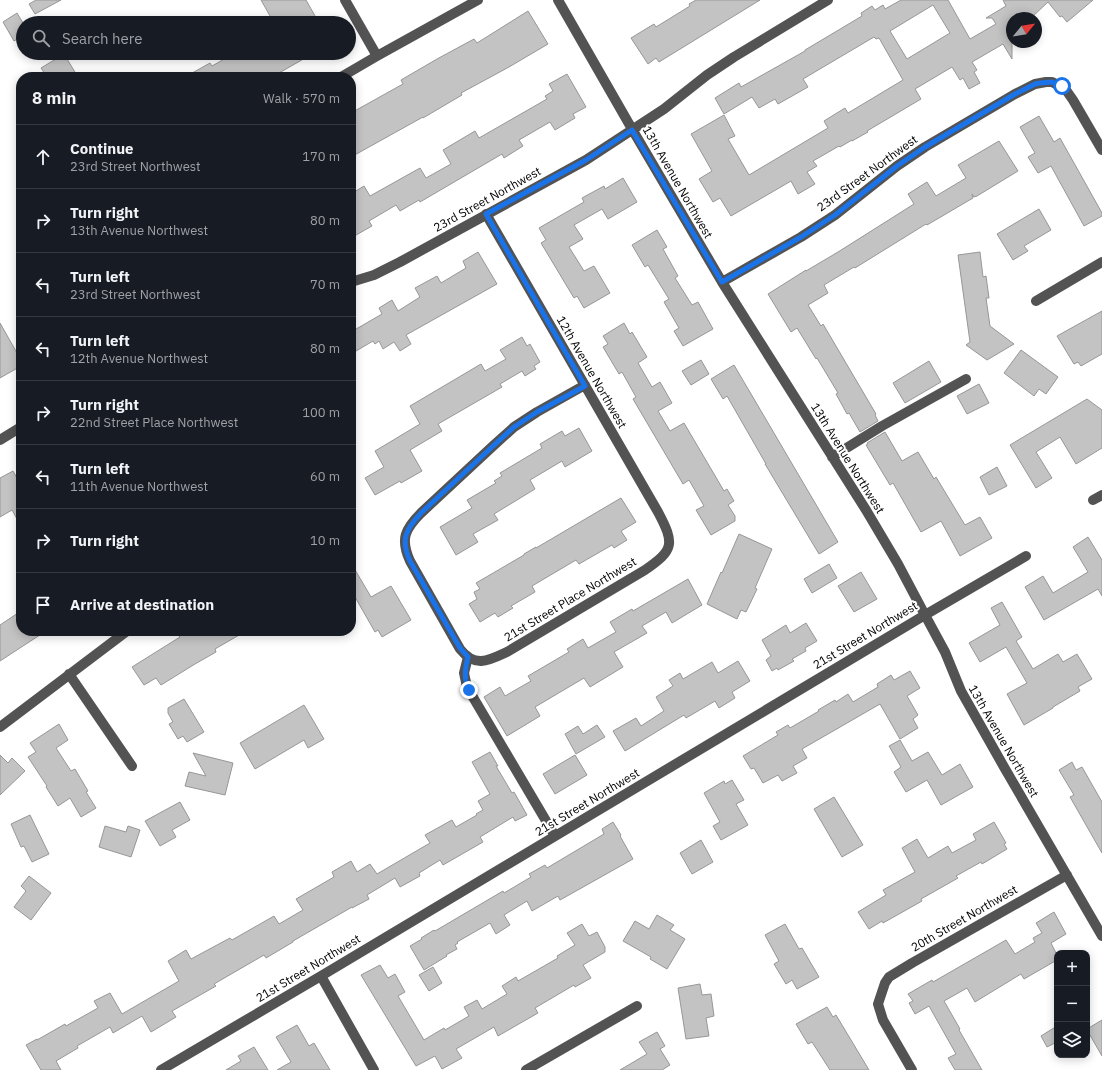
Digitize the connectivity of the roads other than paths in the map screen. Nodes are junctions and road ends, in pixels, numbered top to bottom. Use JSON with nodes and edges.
{"nodes":[{"id":1,"x":345,"y":0,"type":"edge"},
{"id":2,"x":478,"y":0,"type":"edge"},
{"id":3,"x":558,"y":0,"type":"edge"},
{"id":4,"x":828,"y":0,"type":"edge"},
{"id":5,"x":354,"y":16,"type":"edge"},
{"id":6,"x":356,"y":19,"type":"edge"},
{"id":7,"x":377,"y":56,"type":"junction"},
{"id":8,"x":350,"y":72,"type":"edge"},
{"id":9,"x":632,"y":130,"type":"junction"},
{"id":10,"x":1102,"y":150,"type":"edge"},
{"id":11,"x":486,"y":214,"type":"junction"},
{"id":12,"x":1102,"y":262,"type":"edge"},
{"id":13,"x":356,"y":280,"type":"edge"},
{"id":14,"x":722,"y":282,"type":"junction"},
{"id":15,"x":1036,"y":301,"type":"dead end"},
{"id":16,"x":966,"y":379,"type":"dead end"},
{"id":17,"x":585,"y":386,"type":"junction"},
{"id":18,"x":16,"y":430,"type":"edge"},
{"id":19,"x":0,"y":440,"type":"edge"},
{"id":20,"x":832,"y":457,"type":"junction"},
{"id":21,"x":669,"y":545,"type":"joint"},
{"id":22,"x":1026,"y":556,"type":"dead end"},
{"id":23,"x":924,"y":615,"type":"junction"},
{"id":24,"x":120,"y":636,"type":"edge"},
{"id":25,"x":472,"y":659,"type":"junction"},
{"id":26,"x":69,"y":674,"type":"junction"},
{"id":27,"x":0,"y":727,"type":"edge"},
{"id":28,"x":132,"y":766,"type":"dead end"},
{"id":29,"x":555,"y":836,"type":"junction"},
{"id":30,"x":1066,"y":875,"type":"junction"},
{"id":31,"x":1102,"y":936,"type":"edge"},
{"id":32,"x":321,"y":976,"type":"junction"},
{"id":33,"x":637,"y":1006,"type":"dead end"},
{"id":34,"x":161,"y":1070,"type":"edge"},
{"id":35,"x":374,"y":1070,"type":"edge"},
{"id":36,"x":526,"y":1070,"type":"edge"},
{"id":37,"x":912,"y":1070,"type":"edge"}],
"edges":[{"from":1,"to":5,"type":"street"},
{"from":2,"to":7,"type":"street"},
{"from":3,"to":9,"type":"street","name":"13th Avenue Northwest"},
{"from":4,"to":9,"type":"street","name":"23rd Street Northwest"},
{"from":6,"to":7,"type":"street"},
{"from":7,"to":8,"type":"street"},
{"from":9,"to":11,"type":"street","name":"23rd Street Northwest"},
{"from":9,"to":14,"type":"street","name":"13th Avenue Northwest"},
{"from":10,"to":14,"type":"street","name":"23rd Street Northwest"},
{"from":11,"to":13,"type":"street","name":"23rd Street Northwest"},
{"from":11,"to":17,"type":"street","name":"12th Avenue Northwest"},
{"from":12,"to":15,"type":"street"},
{"from":14,"to":20,"type":"street","name":"13th Avenue Northwest"},
{"from":16,"to":20,"type":"street"},
{"from":17,"to":21,"type":"street","name":"12th Avenue Northwest"},
{"from":17,"to":25,"type":"street"},
{"from":18,"to":19,"type":"street"},
{"from":20,"to":23,"type":"street","name":"13th Avenue Northwest"},
{"from":21,"to":25,"type":"street","name":"21st Street Place Northwest"},
{"from":22,"to":23,"type":"street","name":"21st Street Northwest"},
{"from":23,"to":29,"type":"street","name":"21st Street Northwest"},
{"from":23,"to":30,"type":"street","name":"13th Avenue Northwest"},
{"from":24,"to":26,"type":"street"},
{"from":25,"to":29,"type":"street"},
{"from":26,"to":27,"type":"street"},
{"from":26,"to":28,"type":"street"},
{"from":29,"to":32,"type":"street","name":"21st Street Northwest"},
{"from":30,"to":31,"type":"street","name":"13th Avenue Northwest"},
{"from":30,"to":37,"type":"street","name":"20th Street Northwest"},
{"from":32,"to":34,"type":"street","name":"21st Street Northwest"},
{"from":32,"to":35,"type":"street"},
{"from":33,"to":36,"type":"street"}]}
